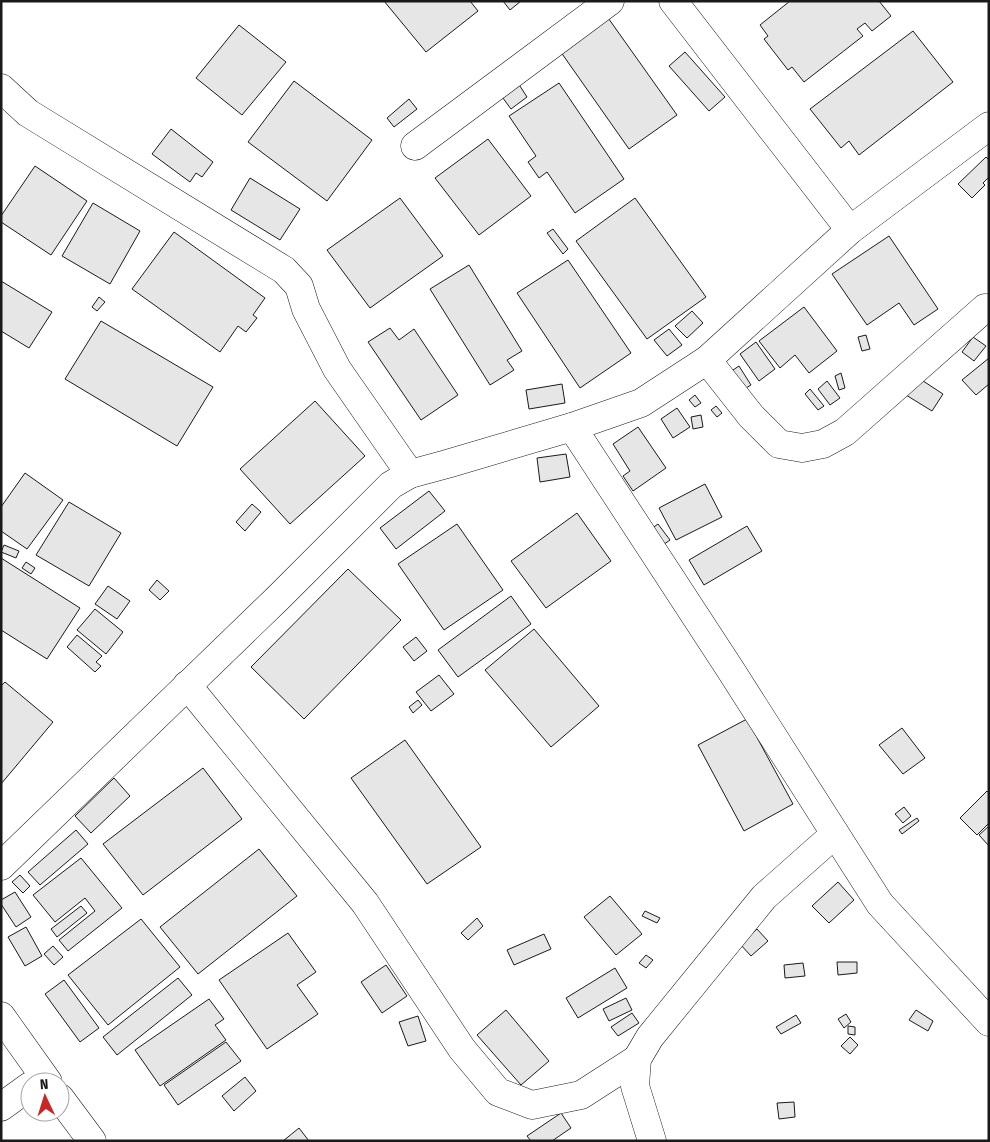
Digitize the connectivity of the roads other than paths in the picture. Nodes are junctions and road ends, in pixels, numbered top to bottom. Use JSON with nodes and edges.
{"nodes":[{"id":1,"x":610,"y":1,"type":"edge"},
{"id":2,"x":673,"y":1,"type":"edge"},
{"id":3,"x":1,"y":88,"type":"edge"},
{"id":4,"x":989,"y":126,"type":"edge"},
{"id":5,"x":415,"y":146,"type":"dead end"},
{"id":6,"x":850,"y":230,"type":"junction"},
{"id":7,"x":985,"y":308,"type":"dead end"},
{"id":8,"x":707,"y":360,"type":"junction"},
{"id":9,"x":572,"y":427,"type":"junction"},
{"id":10,"x":410,"y":474,"type":"junction"},
{"id":11,"x":187,"y":685,"type":"junction"},
{"id":12,"x":835,"y":834,"type":"junction"},
{"id":13,"x":1,"y":866,"type":"edge"},
{"id":14,"x":1,"y":1016,"type":"edge"},
{"id":15,"x":989,"y":1022,"type":"edge"},
{"id":16,"x":637,"y":1059,"type":"junction"},
{"id":17,"x":33,"y":1072,"type":"edge"},
{"id":18,"x":20,"y":1093,"type":"edge"},
{"id":19,"x":3,"y":1103,"type":"edge"},
{"id":20,"x":70,"y":1111,"type":"edge"},
{"id":21,"x":92,"y":1141,"type":"edge"},
{"id":22,"x":652,"y":1141,"type":"edge"}],
"edges":[{"from":1,"to":5,"type":"street"},
{"from":2,"to":6,"type":"street"},
{"from":3,"to":10,"type":"street"},
{"from":4,"to":6,"type":"street"},
{"from":6,"to":8,"type":"street"},
{"from":7,"to":8,"type":"street"},
{"from":8,"to":9,"type":"street"},
{"from":9,"to":10,"type":"street"},
{"from":9,"to":12,"type":"street"},
{"from":10,"to":11,"type":"street"},
{"from":11,"to":13,"type":"street"},
{"from":11,"to":16,"type":"street"},
{"from":12,"to":15,"type":"street"},
{"from":12,"to":16,"type":"street"},
{"from":14,"to":17,"type":"street"},
{"from":16,"to":22,"type":"street"},
{"from":18,"to":19,"type":"street"},
{"from":20,"to":21,"type":"street"}]}
